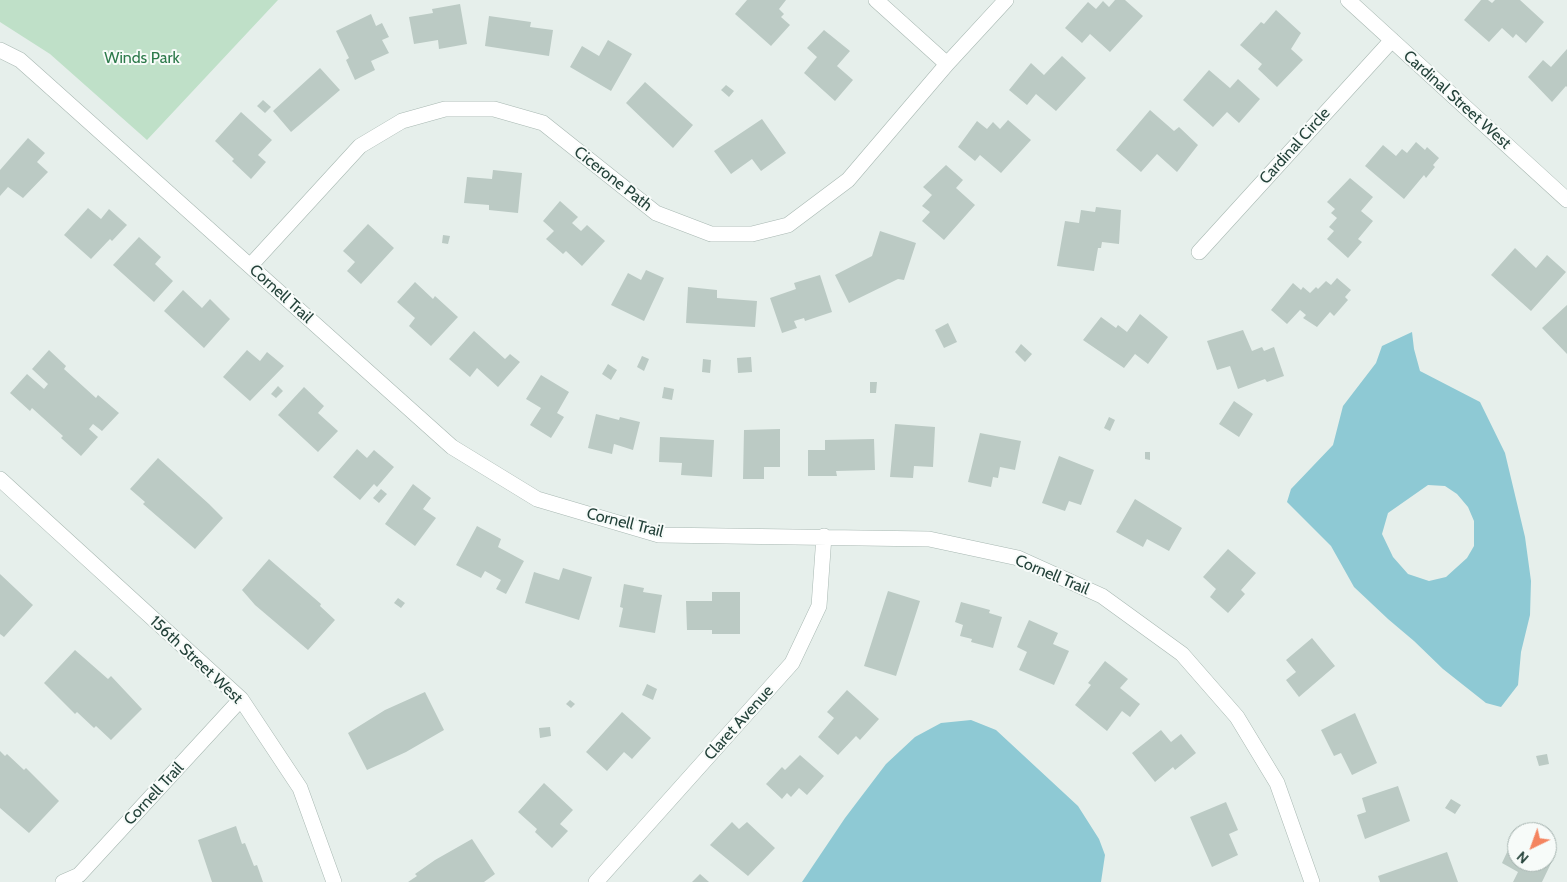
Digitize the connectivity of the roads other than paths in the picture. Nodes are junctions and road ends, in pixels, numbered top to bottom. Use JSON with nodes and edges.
{"nodes":[{"id":1,"x":876,"y":0,"type":"edge"},
{"id":2,"x":1006,"y":0,"type":"edge"},
{"id":3,"x":1348,"y":0,"type":"edge"},
{"id":4,"x":1392,"y":40,"type":"junction"},
{"id":5,"x":0,"y":50,"type":"edge"},
{"id":6,"x":948,"y":64,"type":"junction"},
{"id":7,"x":1567,"y":200,"type":"edge"},
{"id":8,"x":1199,"y":252,"type":"dead end"},
{"id":9,"x":250,"y":266,"type":"junction"},
{"id":10,"x":0,"y":479,"type":"edge"},
{"id":11,"x":824,"y":536,"type":"junction"},
{"id":12,"x":241,"y":699,"type":"junction"},
{"id":13,"x":62,"y":882,"type":"edge"},
{"id":14,"x":334,"y":882,"type":"edge"},
{"id":15,"x":596,"y":882,"type":"edge"},
{"id":16,"x":1312,"y":882,"type":"edge"}],
"edges":[{"from":1,"to":6,"type":"street"},
{"from":2,"to":6,"type":"street","name":"Cicerone Path"},
{"from":3,"to":4,"type":"street","name":"Cardinal Street West"},
{"from":4,"to":7,"type":"street","name":"Cardinal Street West"},
{"from":4,"to":8,"type":"street","name":"Cardinal Circle"},
{"from":5,"to":9,"type":"street","name":"Cornell Trail"},
{"from":6,"to":9,"type":"street","name":"Cicerone Path"},
{"from":9,"to":11,"type":"street","name":"Cornell Trail"},
{"from":10,"to":12,"type":"street","name":"156th Street West"},
{"from":11,"to":15,"type":"street","name":"Claret Avenue"},
{"from":11,"to":16,"type":"street","name":"Cornell Trail"},
{"from":12,"to":13,"type":"street","name":"Cornell Trail"},
{"from":12,"to":14,"type":"street","name":"156th Street West"}]}
